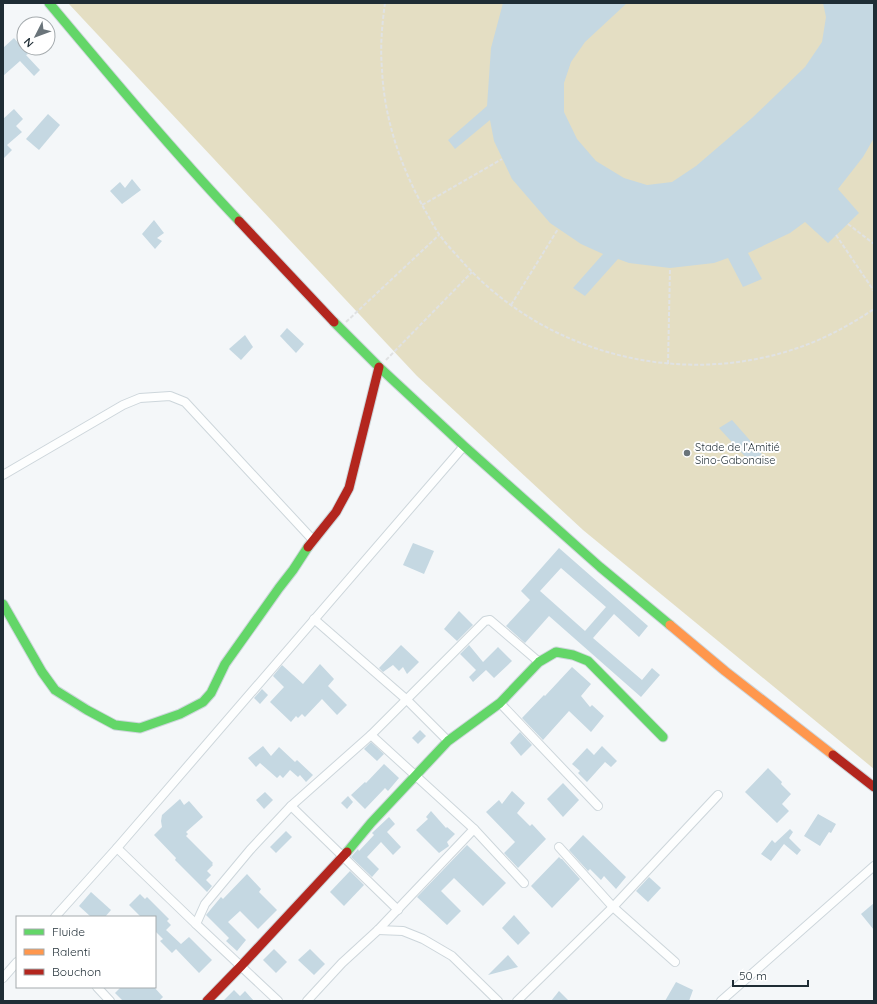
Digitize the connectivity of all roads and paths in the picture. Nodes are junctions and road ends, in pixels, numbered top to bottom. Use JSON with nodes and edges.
{"nodes":[{"id":1,"x":49,"y":3,"type":"edge"},
{"id":2,"x":385,"y":3,"type":"edge"},
{"id":3,"x":502,"y":158,"type":"dead end"},
{"id":4,"x":422,"y":205,"type":"junction"},
{"id":5,"x":848,"y":224,"type":"dead end"},
{"id":6,"x":558,"y":229,"type":"dead end"},
{"id":7,"x":439,"y":235,"type":"junction"},
{"id":8,"x":836,"y":235,"type":"dead end"},
{"id":9,"x":874,"y":244,"type":"edge"},
{"id":10,"x":670,"y":268,"type":"dead end"},
{"id":11,"x":472,"y":272,"type":"junction"},
{"id":12,"x":874,"y":291,"type":"edge"},
{"id":13,"x":511,"y":305,"type":"junction"},
{"id":14,"x":874,"y":308,"type":"edge"},
{"id":15,"x":340,"y":328,"type":"junction"},
{"id":16,"x":668,"y":364,"type":"junction"},
{"id":17,"x":379,"y":367,"type":"junction"},
{"id":18,"x":464,"y":446,"type":"junction"},
{"id":19,"x":3,"y":475,"type":"edge"},
{"id":20,"x":313,"y":540,"type":"junction"},
{"id":21,"x":3,"y":604,"type":"edge"},
{"id":22,"x":314,"y":619,"type":"junction"},
{"id":23,"x":539,"y":662,"type":"junction"},
{"id":24,"x":407,"y":700,"type":"junction"},
{"id":25,"x":500,"y":703,"type":"junction"},
{"id":26,"x":371,"y":735,"type":"junction"},
{"id":27,"x":663,"y":737,"type":"dead end"},
{"id":28,"x":448,"y":741,"type":"junction"},
{"id":29,"x":415,"y":776,"type":"junction"},
{"id":30,"x":874,"y":787,"type":"edge"},
{"id":31,"x":718,"y":795,"type":"dead end"},
{"id":32,"x":290,"y":806,"type":"junction"},
{"id":33,"x":598,"y":806,"type":"dead end"},
{"id":34,"x":474,"y":830,"type":"junction"},
{"id":35,"x":559,"y":847,"type":"dead end"},
{"id":36,"x":117,"y":848,"type":"junction"},
{"id":37,"x":343,"y":856,"type":"junction"},
{"id":38,"x":874,"y":866,"type":"edge"},
{"id":39,"x":524,"y":883,"type":"dead end"},
{"id":40,"x":614,"y":907,"type":"junction"},
{"id":41,"x":398,"y":910,"type":"junction"},
{"id":42,"x":56,"y":916,"type":"edge"},
{"id":43,"x":196,"y":924,"type":"junction"},
{"id":44,"x":378,"y":930,"type":"junction"},
{"id":45,"x":675,"y":962,"type":"dead end"},
{"id":46,"x":16,"y":963,"type":"edge"},
{"id":47,"x":241,"y":966,"type":"junction"},
{"id":48,"x":3,"y":978,"type":"edge"},
{"id":49,"x":98,"y":988,"type":"edge"},
{"id":50,"x":110,"y":1001,"type":"edge"},
{"id":51,"x":206,"y":1001,"type":"edge"},
{"id":52,"x":278,"y":1001,"type":"edge"},
{"id":53,"x":307,"y":1001,"type":"edge"},
{"id":54,"x":498,"y":1001,"type":"edge"},
{"id":55,"x":517,"y":1001,"type":"edge"},
{"id":56,"x":721,"y":1001,"type":"edge"}],
"edges":[{"from":1,"to":15,"type":"street"},
{"from":2,"to":4,"type":"path"},
{"from":3,"to":4,"type":"path"},
{"from":4,"to":7,"type":"path"},
{"from":5,"to":9,"type":"path"},
{"from":6,"to":13,"type":"path"},
{"from":7,"to":11,"type":"path"},
{"from":7,"to":15,"type":"path"},
{"from":8,"to":12,"type":"path"},
{"from":10,"to":16,"type":"path"},
{"from":11,"to":13,"type":"path"},
{"from":11,"to":17,"type":"path"},
{"from":13,"to":16,"type":"path"},
{"from":14,"to":16,"type":"path"},
{"from":15,"to":17,"type":"street"},
{"from":17,"to":18,"type":"street"},
{"from":17,"to":20,"type":"street"},
{"from":18,"to":22,"type":"street"},
{"from":18,"to":30,"type":"street"},
{"from":19,"to":20,"type":"street"},
{"from":20,"to":21,"type":"street"},
{"from":22,"to":24,"type":"street"},
{"from":22,"to":36,"type":"street"},
{"from":23,"to":24,"type":"street"},
{"from":23,"to":25,"type":"street"},
{"from":23,"to":27,"type":"street"},
{"from":24,"to":26,"type":"street"},
{"from":24,"to":28,"type":"street"},
{"from":25,"to":28,"type":"street"},
{"from":25,"to":33,"type":"street"},
{"from":26,"to":29,"type":"street"},
{"from":26,"to":32,"type":"street"},
{"from":28,"to":29,"type":"street"},
{"from":29,"to":34,"type":"street"},
{"from":29,"to":37,"type":"street"},
{"from":31,"to":40,"type":"street"},
{"from":32,"to":37,"type":"street"},
{"from":32,"to":43,"type":"street"},
{"from":34,"to":39,"type":"street"},
{"from":34,"to":41,"type":"street"},
{"from":35,"to":40,"type":"street"},
{"from":36,"to":42,"type":"street"},
{"from":36,"to":43,"type":"street"},
{"from":37,"to":41,"type":"street"},
{"from":37,"to":47,"type":"street"},
{"from":38,"to":56,"type":"street"},
{"from":40,"to":45,"type":"street"},
{"from":40,"to":55,"type":"street"},
{"from":41,"to":44,"type":"street"},
{"from":43,"to":47,"type":"street"},
{"from":44,"to":53,"type":"street"},
{"from":44,"to":54,"type":"street"},
{"from":46,"to":48,"type":"street"},
{"from":47,"to":51,"type":"street"},
{"from":47,"to":52,"type":"street"},
{"from":49,"to":50,"type":"street"}]}
